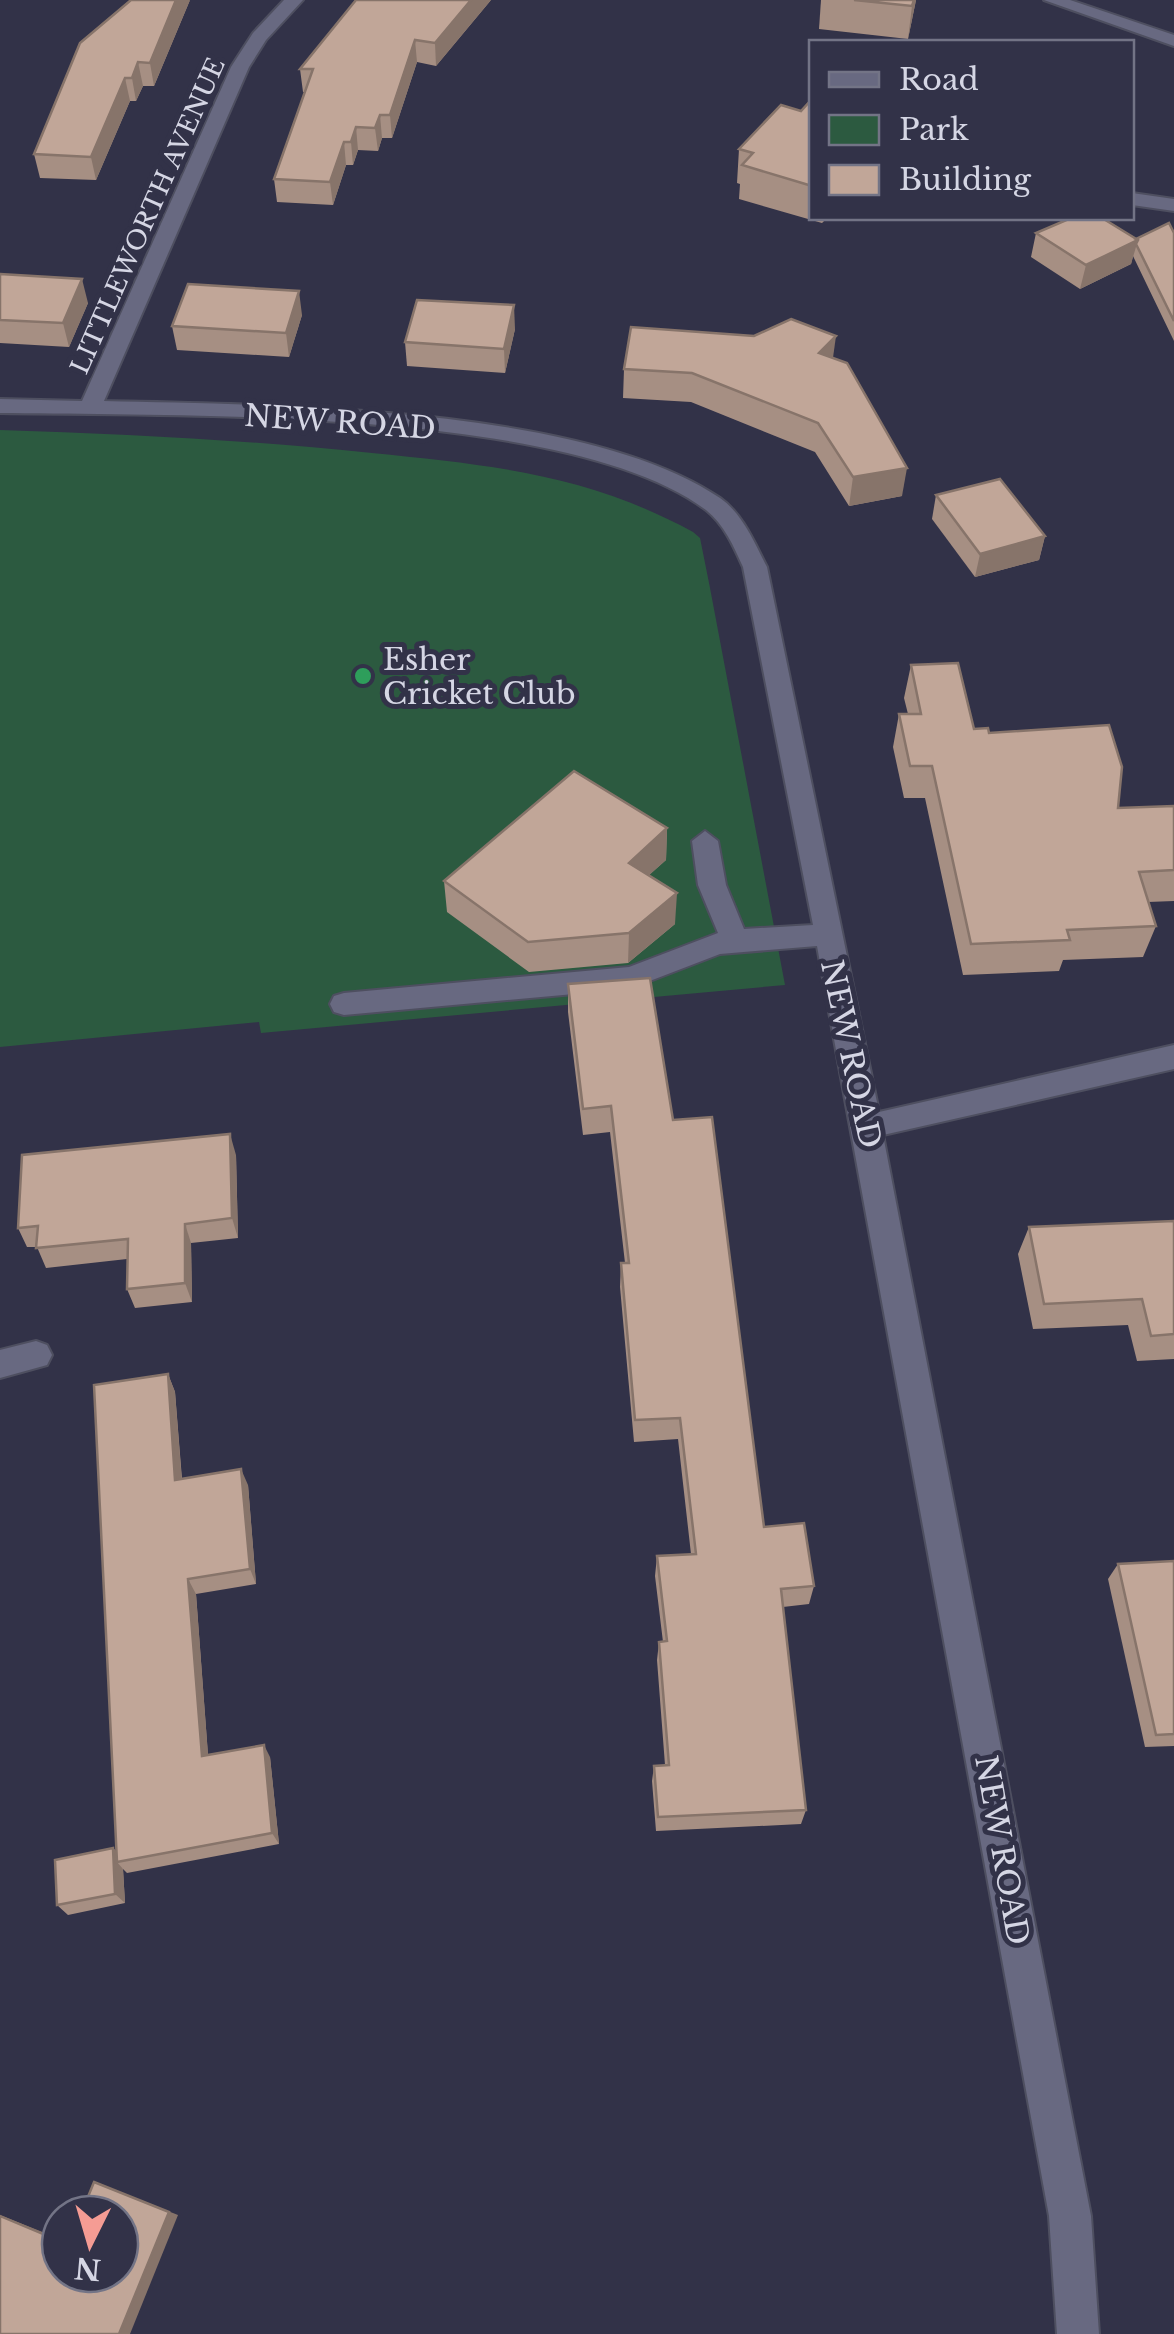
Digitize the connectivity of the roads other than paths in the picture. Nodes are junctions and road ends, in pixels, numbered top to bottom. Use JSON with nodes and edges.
{"nodes":[{"id":1,"x":294,"y":0,"type":"edge"},
{"id":2,"x":1053,"y":0,"type":"edge"},
{"id":3,"x":1174,"y":17,"type":"edge"},
{"id":4,"x":1146,"y":32,"type":"junction"},
{"id":5,"x":1174,"y":41,"type":"edge"},
{"id":6,"x":1134,"y":199,"type":"edge"},
{"id":7,"x":1174,"y":205,"type":"edge"},
{"id":8,"x":0,"y":406,"type":"edge"},
{"id":9,"x":90,"y":408,"type":"junction"},
{"id":10,"x":705,"y":841,"type":"dead end"},
{"id":11,"x":827,"y":935,"type":"junction"},
{"id":12,"x":736,"y":942,"type":"junction"},
{"id":13,"x":344,"y":1004,"type":"dead end"},
{"id":14,"x":1174,"y":1057,"type":"edge"},
{"id":15,"x":868,"y":1126,"type":"junction"},
{"id":16,"x":36,"y":1355,"type":"dead end"},
{"id":17,"x":0,"y":1364,"type":"edge"},
{"id":18,"x":1078,"y":2334,"type":"edge"}],
"edges":[{"from":1,"to":9,"type":"street","name":"LITTLEWORTH AVENUE"},
{"from":2,"to":4,"type":"street"},
{"from":3,"to":4,"type":"street"},
{"from":4,"to":5,"type":"street"},
{"from":6,"to":7,"type":"street"},
{"from":8,"to":9,"type":"street","name":"NEW ROAD"},
{"from":9,"to":11,"type":"street","name":"NEW ROAD"},
{"from":10,"to":12,"type":"street"},
{"from":11,"to":12,"type":"street"},
{"from":11,"to":15,"type":"street","name":"NEW ROAD"},
{"from":12,"to":13,"type":"street"},
{"from":14,"to":15,"type":"street"},
{"from":15,"to":18,"type":"street","name":"NEW ROAD"},
{"from":16,"to":17,"type":"street"}]}
